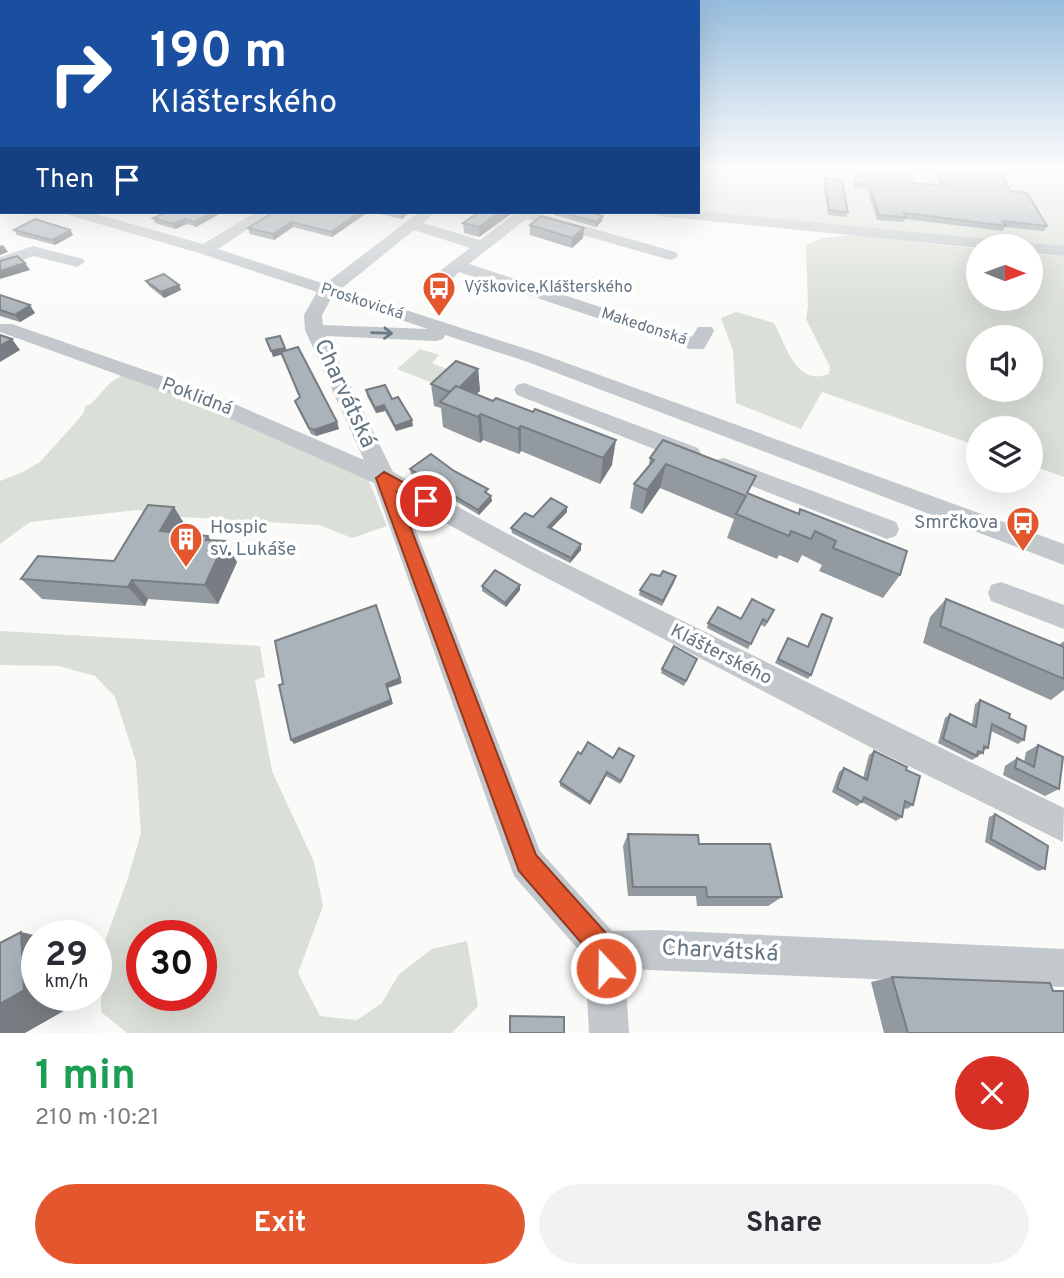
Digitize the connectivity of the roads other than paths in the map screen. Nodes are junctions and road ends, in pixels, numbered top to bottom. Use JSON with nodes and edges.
{"nodes":[{"id":1,"x":89,"y":216,"type":"edge"},
{"id":2,"x":423,"y":216,"type":"edge"},
{"id":3,"x":520,"y":216,"type":"edge"},
{"id":4,"x":537,"y":216,"type":"edge"},
{"id":5,"x":702,"y":216,"type":"edge"},
{"id":6,"x":240,"y":218,"type":"edge"},
{"id":7,"x":412,"y":225,"type":"junction"},
{"id":8,"x":966,"y":242,"type":"edge"},
{"id":9,"x":11,"y":244,"type":"dead end"},
{"id":10,"x":482,"y":246,"type":"junction"},
{"id":11,"x":1043,"y":249,"type":"edge"},
{"id":12,"x":205,"y":250,"type":"junction"},
{"id":13,"x":33,"y":251,"type":"junction"},
{"id":14,"x":1064,"y":251,"type":"edge"},
{"id":15,"x":670,"y":255,"type":"dead end"},
{"id":16,"x":77,"y":262,"type":"dead end"},
{"id":17,"x":0,"y":263,"type":"edge"},
{"id":18,"x":327,"y":291,"type":"junction"},
{"id":19,"x":5,"y":328,"type":"dead end"},
{"id":20,"x":314,"y":330,"type":"junction"},
{"id":21,"x":705,"y":331,"type":"dead end"},
{"id":22,"x":462,"y":334,"type":"junction"},
{"id":23,"x":524,"y":390,"type":"dead end"},
{"id":24,"x":648,"y":402,"type":"junction"},
{"id":25,"x":627,"y":429,"type":"junction"},
{"id":26,"x":384,"y":478,"type":"junction"},
{"id":27,"x":887,"y":529,"type":"dead end"},
{"id":28,"x":1064,"y":555,"type":"edge"},
{"id":29,"x":1001,"y":593,"type":"dead end"},
{"id":30,"x":1064,"y":617,"type":"edge"},
{"id":31,"x":1063,"y":825,"type":"edge"},
{"id":32,"x":604,"y":950,"type":"junction"},
{"id":33,"x":1064,"y":968,"type":"edge"},
{"id":34,"x":609,"y":1033,"type":"edge"}],
"edges":[{"from":1,"to":12,"type":"street","name":"Proskovická"},
{"from":2,"to":7,"type":"street"},
{"from":3,"to":10,"type":"street"},
{"from":4,"to":15,"type":"street"},
{"from":5,"to":8,"type":"street"},
{"from":6,"to":12,"type":"street"},
{"from":7,"to":10,"type":"street"},
{"from":7,"to":18,"type":"street"},
{"from":9,"to":13,"type":"street"},
{"from":10,"to":21,"type":"street","name":"Makedonská"},
{"from":11,"to":14,"type":"street"},
{"from":12,"to":18,"type":"street","name":"Proskovická"},
{"from":13,"to":16,"type":"street"},
{"from":13,"to":17,"type":"street"},
{"from":18,"to":20,"type":"street","name":"Charvátská"},
{"from":18,"to":22,"type":"street","name":"Proskovická"},
{"from":19,"to":26,"type":"street","name":"Poklidná"},
{"from":20,"to":22,"type":"street","one_way":true},
{"from":20,"to":26,"type":"street","name":"Charvátská"},
{"from":22,"to":24,"type":"street","name":"Proskovická"},
{"from":23,"to":25,"type":"street"},
{"from":24,"to":25,"type":"street"},
{"from":24,"to":28,"type":"street","name":"Proskovická"},
{"from":25,"to":27,"type":"street"},
{"from":26,"to":31,"type":"street","name":"Klášterského"},
{"from":26,"to":32,"type":"street","name":"Charvátská"},
{"from":29,"to":30,"type":"street"},
{"from":32,"to":33,"type":"street","name":"Charvátská"},
{"from":32,"to":34,"type":"street"}]}
